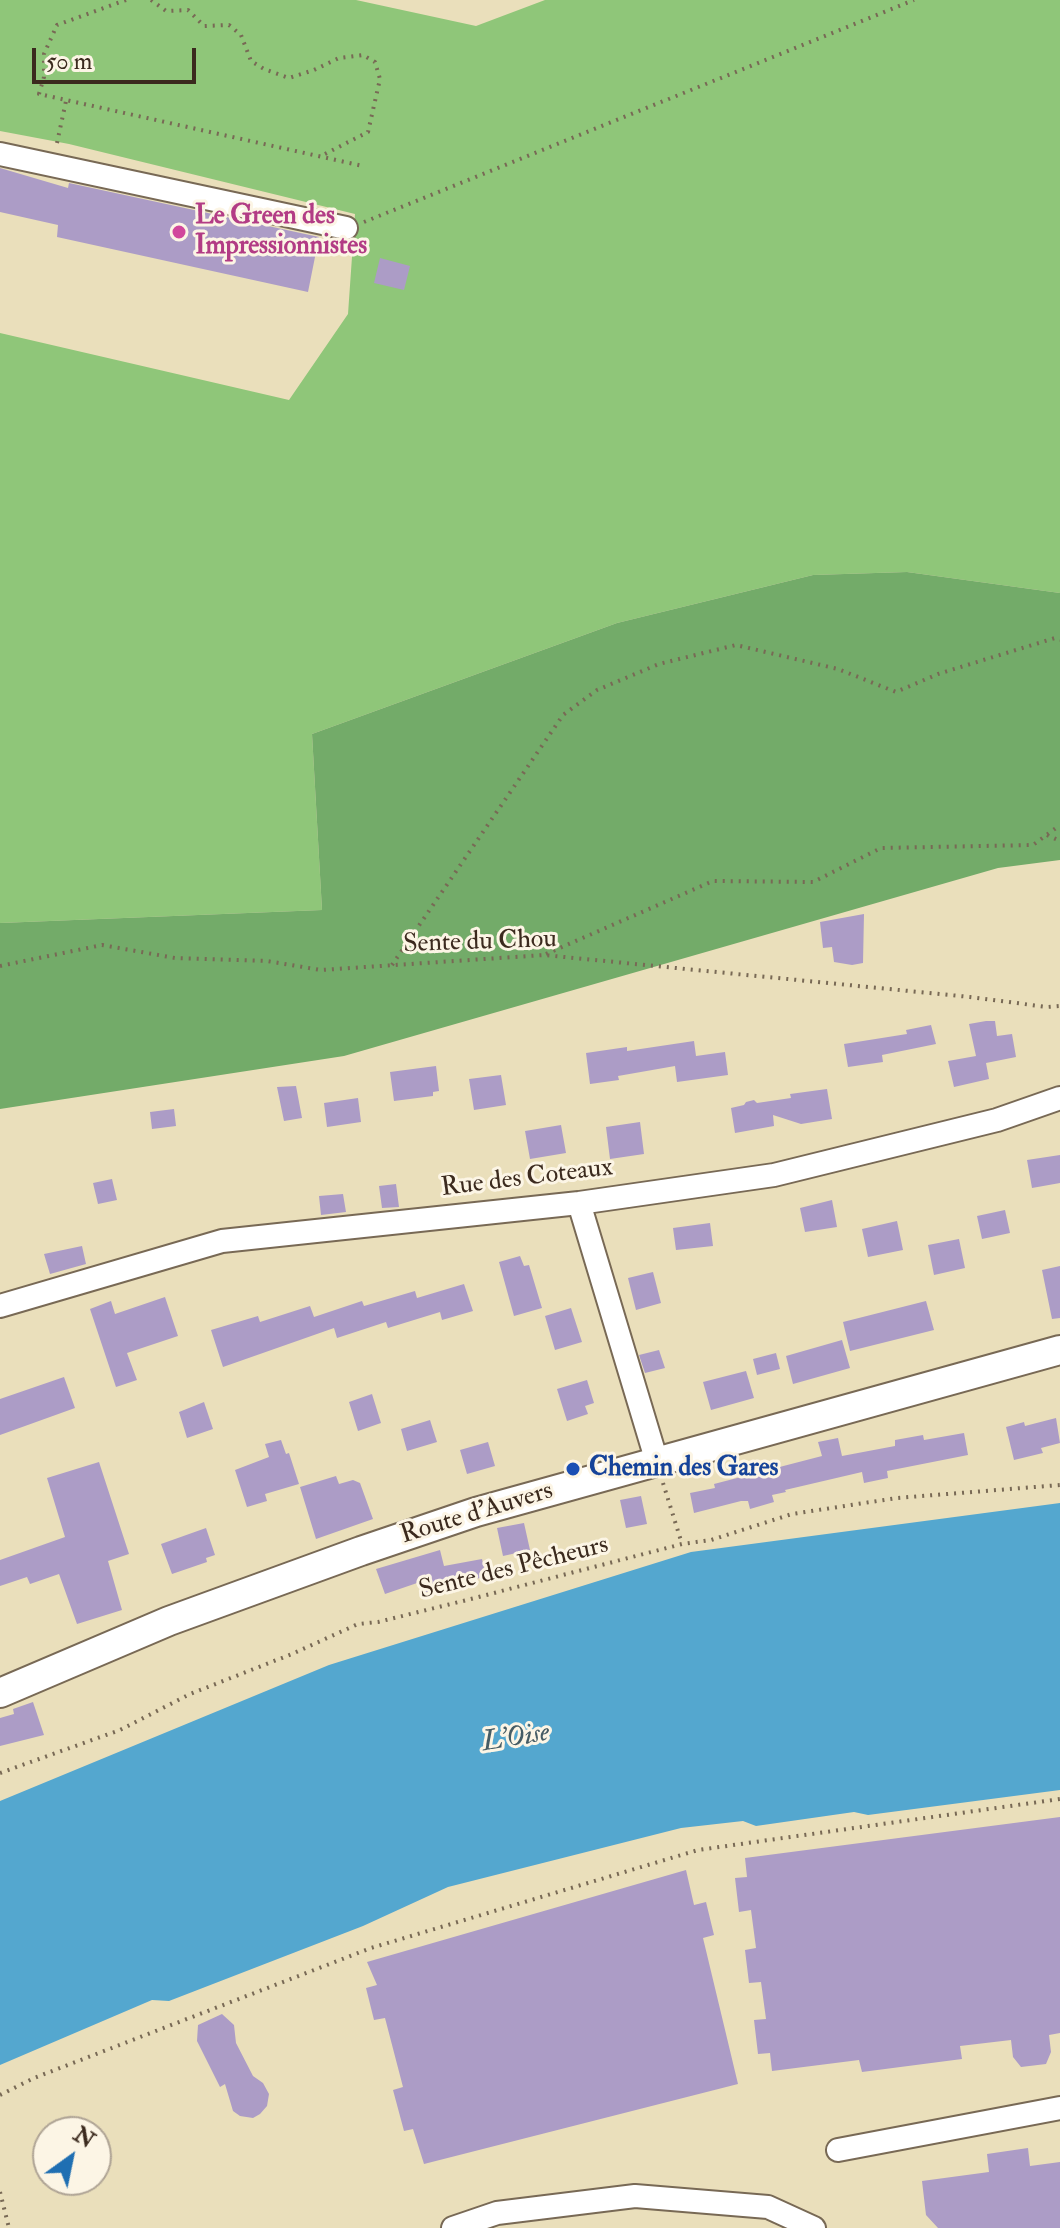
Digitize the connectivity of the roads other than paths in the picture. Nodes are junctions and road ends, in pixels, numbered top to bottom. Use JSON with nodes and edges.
{"nodes":[{"id":1,"x":0,"y":154,"type":"edge"},
{"id":2,"x":346,"y":228,"type":"road end"},
{"id":3,"x":1060,"y":1098,"type":"edge"},
{"id":4,"x":579,"y":1203,"type":"junction"},
{"id":5,"x":0,"y":1306,"type":"edge"},
{"id":6,"x":1060,"y":1350,"type":"edge"},
{"id":7,"x":657,"y":1462,"type":"junction"},
{"id":8,"x":0,"y":1693,"type":"edge"},
{"id":9,"x":1060,"y":2108,"type":"edge"},
{"id":10,"x":838,"y":2150,"type":"dead end"},
{"id":11,"x":453,"y":2228,"type":"edge"},
{"id":12,"x":814,"y":2228,"type":"edge"}],
"edges":[{"from":1,"to":2,"type":"street"},
{"from":3,"to":4,"type":"street","name":"Rue des Coteaux"},
{"from":4,"to":5,"type":"street","name":"Rue des Coteaux"},
{"from":4,"to":7,"type":"street"},
{"from":6,"to":7,"type":"main road","name":"Route d'Auvers"},
{"from":7,"to":8,"type":"main road","name":"Route d'Auvers"},
{"from":9,"to":10,"type":"street"},
{"from":11,"to":12,"type":"street"}]}
